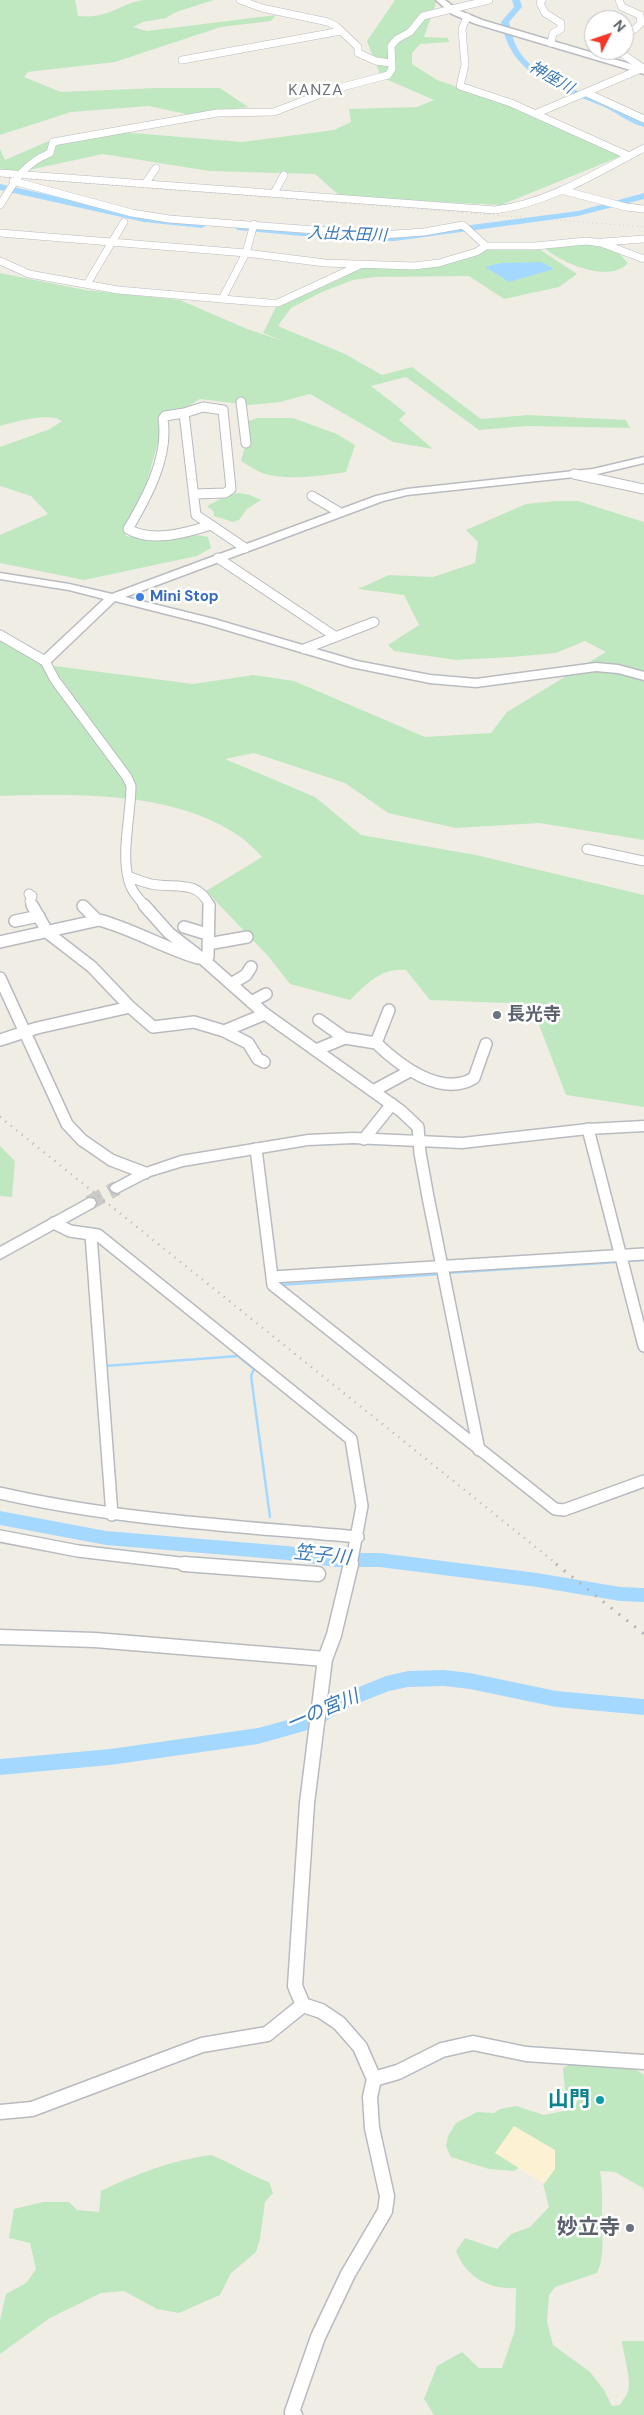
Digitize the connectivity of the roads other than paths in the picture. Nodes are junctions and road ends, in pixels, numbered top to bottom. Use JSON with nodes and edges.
{"nodes":[{"id":1,"x":240,"y":0,"type":"edge"},
{"id":2,"x":440,"y":0,"type":"edge"},
{"id":3,"x":489,"y":0,"type":"edge"},
{"id":4,"x":542,"y":0,"type":"edge"},
{"id":5,"x":618,"y":0,"type":"edge"},
{"id":6,"x":451,"y":9,"type":"junction"},
{"id":7,"x":629,"y":10,"type":"edge"},
{"id":8,"x":634,"y":12,"type":"edge"},
{"id":9,"x":466,"y":17,"type":"junction"},
{"id":10,"x":634,"y":28,"type":"edge"},
{"id":11,"x":341,"y":31,"type":"junction"},
{"id":12,"x":551,"y":43,"type":"junction"},
{"id":13,"x":182,"y":60,"type":"dead end"},
{"id":14,"x":633,"y":60,"type":"edge"},
{"id":15,"x":391,"y":63,"type":"junction"},
{"id":16,"x":642,"y":71,"type":"edge"},
{"id":17,"x":587,"y":92,"type":"junction"},
{"id":18,"x":535,"y":114,"type":"junction"},
{"id":19,"x":644,"y":119,"type":"edge"},
{"id":20,"x":644,"y":148,"type":"edge"},
{"id":21,"x":629,"y":156,"type":"junction"},
{"id":22,"x":156,"y":168,"type":"dead end"},
{"id":23,"x":0,"y":173,"type":"edge"},
{"id":24,"x":18,"y":174,"type":"junction"},
{"id":25,"x":284,"y":176,"type":"dead end"},
{"id":26,"x":13,"y":181,"type":"junction"},
{"id":27,"x":145,"y":184,"type":"junction"},
{"id":28,"x":561,"y":190,"type":"junction"},
{"id":29,"x":274,"y":193,"type":"junction"},
{"id":30,"x":0,"y":204,"type":"edge"},
{"id":31,"x":644,"y":209,"type":"edge"},
{"id":32,"x":124,"y":222,"type":"dead end"},
{"id":33,"x":254,"y":224,"type":"junction"},
{"id":34,"x":0,"y":233,"type":"edge"},
{"id":35,"x":644,"y":239,"type":"edge"},
{"id":36,"x":112,"y":242,"type":"junction"},
{"id":37,"x":602,"y":243,"type":"junction"},
{"id":38,"x":486,"y":246,"type":"junction"},
{"id":39,"x":246,"y":253,"type":"junction"},
{"id":40,"x":644,"y":260,"type":"edge"},
{"id":41,"x":0,"y":261,"type":"edge"},
{"id":42,"x":364,"y":263,"type":"junction"},
{"id":43,"x":87,"y":284,"type":"junction"},
{"id":44,"x":222,"y":299,"type":"junction"},
{"id":45,"x":241,"y":402,"type":"dead end"},
{"id":46,"x":184,"y":414,"type":"junction"},
{"id":47,"x":246,"y":443,"type":"dead end"},
{"id":48,"x":644,"y":460,"type":"edge"},
{"id":49,"x":574,"y":474,"type":"junction"},
{"id":50,"x":644,"y":489,"type":"edge"},
{"id":51,"x":194,"y":494,"type":"junction"},
{"id":52,"x":312,"y":496,"type":"dead end"},
{"id":53,"x":339,"y":512,"type":"junction"},
{"id":54,"x":211,"y":526,"type":"junction"},
{"id":55,"x":245,"y":548,"type":"junction"},
{"id":56,"x":218,"y":558,"type":"junction"},
{"id":57,"x":0,"y":576,"type":"edge"},
{"id":58,"x":112,"y":598,"type":"junction"},
{"id":59,"x":374,"y":622,"type":"dead end"},
{"id":60,"x":0,"y":635,"type":"edge"},
{"id":61,"x":336,"y":637,"type":"junction"},
{"id":62,"x":304,"y":650,"type":"junction"},
{"id":63,"x":45,"y":661,"type":"junction"},
{"id":64,"x":644,"y":676,"type":"edge"},
{"id":65,"x":587,"y":849,"type":"dead end"},
{"id":66,"x":644,"y":861,"type":"edge"},
{"id":67,"x":128,"y":876,"type":"junction"},
{"id":68,"x":30,"y":894,"type":"dead end"},
{"id":69,"x":83,"y":906,"type":"dead end"},
{"id":70,"x":70,"y":915,"type":"dead end"},
{"id":71,"x":39,"y":916,"type":"junction"},
{"id":72,"x":97,"y":920,"type":"junction"},
{"id":73,"x":15,"y":921,"type":"dead end"},
{"id":74,"x":79,"y":924,"type":"junction"},
{"id":75,"x":184,"y":927,"type":"dead end"},
{"id":76,"x":48,"y":933,"type":"junction"},
{"id":77,"x":246,"y":937,"type":"dead end"},
{"id":78,"x":207,"y":939,"type":"junction"},
{"id":79,"x":0,"y":942,"type":"edge"},
{"id":80,"x":204,"y":960,"type":"junction"},
{"id":81,"x":251,"y":968,"type":"dead end"},
{"id":82,"x":0,"y":978,"type":"edge"},
{"id":83,"x":231,"y":984,"type":"junction"},
{"id":84,"x":266,"y":994,"type":"dead end"},
{"id":85,"x":251,"y":1002,"type":"junction"},
{"id":86,"x":130,"y":1007,"type":"junction"},
{"id":87,"x":389,"y":1010,"type":"dead end"},
{"id":88,"x":265,"y":1014,"type":"junction"},
{"id":89,"x":319,"y":1020,"type":"dead end"},
{"id":90,"x":224,"y":1031,"type":"junction"},
{"id":91,"x":25,"y":1032,"type":"junction"},
{"id":92,"x":343,"y":1037,"type":"junction"},
{"id":93,"x":0,"y":1040,"type":"edge"},
{"id":94,"x":376,"y":1043,"type":"junction"},
{"id":95,"x":486,"y":1044,"type":"dead end"},
{"id":96,"x":316,"y":1050,"type":"junction"},
{"id":97,"x":264,"y":1062,"type":"dead end"},
{"id":98,"x":410,"y":1071,"type":"junction"},
{"id":99,"x":373,"y":1091,"type":"junction"},
{"id":100,"x":392,"y":1104,"type":"junction"},
{"id":101,"x":644,"y":1126,"type":"edge"},
{"id":102,"x":588,"y":1129,"type":"junction"},
{"id":103,"x":364,"y":1139,"type":"junction"},
{"id":104,"x":421,"y":1143,"type":"junction"},
{"id":105,"x":256,"y":1148,"type":"junction"},
{"id":106,"x":145,"y":1173,"type":"junction"},
{"id":107,"x":117,"y":1188,"type":"tunnel mouth"},
{"id":108,"x":89,"y":1204,"type":"tunnel mouth"},
{"id":109,"x":54,"y":1223,"type":"junction"},
{"id":110,"x":91,"y":1235,"type":"junction"},
{"id":111,"x":0,"y":1254,"type":"edge"},
{"id":112,"x":644,"y":1254,"type":"edge"},
{"id":113,"x":621,"y":1255,"type":"junction"},
{"id":114,"x":444,"y":1268,"type":"junction"},
{"id":115,"x":272,"y":1277,"type":"junction"},
{"id":116,"x":644,"y":1346,"type":"edge"},
{"id":117,"x":479,"y":1450,"type":"junction"},
{"id":118,"x":644,"y":1481,"type":"edge"},
{"id":119,"x":0,"y":1493,"type":"edge"},
{"id":120,"x":112,"y":1515,"type":"junction"},
{"id":121,"x":0,"y":1536,"type":"edge"},
{"id":122,"x":358,"y":1537,"type":"junction"},
{"id":123,"x":318,"y":1574,"type":"dead end"},
{"id":124,"x":0,"y":1637,"type":"edge"},
{"id":125,"x":325,"y":1659,"type":"junction"},
{"id":126,"x":303,"y":2004,"type":"junction"},
{"id":127,"x":644,"y":2062,"type":"edge"},
{"id":128,"x":374,"y":2079,"type":"junction"},
{"id":129,"x":0,"y":2112,"type":"edge"},
{"id":130,"x":295,"y":2415,"type":"edge"}],
"edges":[{"from":1,"to":11,"type":"street"},
{"from":2,"to":6,"type":"street"},
{"from":3,"to":6,"type":"street"},
{"from":4,"to":12,"type":"street"},
{"from":5,"to":7,"type":"street"},
{"from":6,"to":9,"type":"street"},
{"from":6,"to":15,"type":"street"},
{"from":8,"to":10,"type":"street"},
{"from":9,"to":12,"type":"street"},
{"from":9,"to":18,"type":"street"},
{"from":11,"to":13,"type":"street"},
{"from":11,"to":15,"type":"street"},
{"from":12,"to":16,"type":"street"},
{"from":14,"to":16,"type":"street"},
{"from":15,"to":24,"type":"street"},
{"from":16,"to":17,"type":"street"},
{"from":17,"to":18,"type":"street"},
{"from":17,"to":19,"type":"street"},
{"from":18,"to":21,"type":"street"},
{"from":20,"to":21,"type":"street"},
{"from":21,"to":28,"type":"street"},
{"from":22,"to":27,"type":"street"},
{"from":23,"to":24,"type":"street"},
{"from":24,"to":26,"type":"street"},
{"from":24,"to":27,"type":"street"},
{"from":25,"to":29,"type":"street"},
{"from":26,"to":30,"type":"street"},
{"from":26,"to":33,"type":"street"},
{"from":27,"to":29,"type":"street"},
{"from":28,"to":29,"type":"street"},
{"from":28,"to":31,"type":"street"},
{"from":32,"to":36,"type":"street"},
{"from":33,"to":38,"type":"street"},
{"from":33,"to":39,"type":"street"},
{"from":34,"to":36,"type":"street"},
{"from":35,"to":37,"type":"street"},
{"from":36,"to":39,"type":"street"},
{"from":36,"to":43,"type":"street"},
{"from":37,"to":38,"type":"street"},
{"from":37,"to":40,"type":"street"},
{"from":38,"to":42,"type":"street"},
{"from":39,"to":42,"type":"street"},
{"from":39,"to":44,"type":"street"},
{"from":41,"to":43,"type":"street"},
{"from":42,"to":44,"type":"street"},
{"from":43,"to":44,"type":"street"},
{"from":45,"to":47,"type":"street"},
{"from":46,"to":51,"type":"street"},
{"from":46,"to":51,"type":"street"},
{"from":46,"to":54,"type":"street"},
{"from":48,"to":49,"type":"street"},
{"from":49,"to":50,"type":"street"},
{"from":49,"to":53,"type":"street"},
{"from":51,"to":54,"type":"street"},
{"from":52,"to":53,"type":"street"},
{"from":53,"to":55,"type":"street"},
{"from":54,"to":55,"type":"street"},
{"from":55,"to":56,"type":"street"},
{"from":56,"to":58,"type":"street"},
{"from":56,"to":61,"type":"street"},
{"from":57,"to":58,"type":"street"},
{"from":58,"to":62,"type":"street"},
{"from":58,"to":63,"type":"street"},
{"from":59,"to":61,"type":"street"},
{"from":60,"to":63,"type":"street"},
{"from":61,"to":62,"type":"street"},
{"from":62,"to":64,"type":"street"},
{"from":63,"to":67,"type":"street"},
{"from":65,"to":66,"type":"street"},
{"from":67,"to":78,"type":"street"},
{"from":67,"to":80,"type":"street"},
{"from":68,"to":71,"type":"street"},
{"from":69,"to":72,"type":"street"},
{"from":70,"to":74,"type":"street"},
{"from":71,"to":73,"type":"street"},
{"from":71,"to":76,"type":"street"},
{"from":72,"to":74,"type":"street"},
{"from":72,"to":80,"type":"street"},
{"from":74,"to":76,"type":"street"},
{"from":75,"to":78,"type":"street"},
{"from":76,"to":79,"type":"street"},
{"from":76,"to":86,"type":"street"},
{"from":77,"to":78,"type":"street"},
{"from":78,"to":80,"type":"street"},
{"from":80,"to":83,"type":"street"},
{"from":81,"to":83,"type":"street"},
{"from":82,"to":91,"type":"street"},
{"from":83,"to":85,"type":"street"},
{"from":84,"to":85,"type":"street"},
{"from":85,"to":88,"type":"street"},
{"from":86,"to":90,"type":"street"},
{"from":86,"to":91,"type":"street"},
{"from":87,"to":94,"type":"street"},
{"from":88,"to":90,"type":"street"},
{"from":88,"to":96,"type":"street"},
{"from":89,"to":92,"type":"street"},
{"from":90,"to":97,"type":"street"},
{"from":91,"to":93,"type":"street"},
{"from":91,"to":106,"type":"street"},
{"from":92,"to":94,"type":"street"},
{"from":92,"to":96,"type":"street"},
{"from":94,"to":98,"type":"street"},
{"from":95,"to":98,"type":"street"},
{"from":96,"to":99,"type":"street"},
{"from":98,"to":99,"type":"street"},
{"from":99,"to":100,"type":"street"},
{"from":100,"to":103,"type":"street"},
{"from":100,"to":104,"type":"street"},
{"from":101,"to":102,"type":"street"},
{"from":102,"to":104,"type":"street"},
{"from":102,"to":113,"type":"street"},
{"from":103,"to":104,"type":"street"},
{"from":103,"to":105,"type":"street"},
{"from":104,"to":114,"type":"street"},
{"from":105,"to":106,"type":"street"},
{"from":105,"to":115,"type":"street"},
{"from":106,"to":107,"type":"street"},
{"from":108,"to":109,"type":"street"},
{"from":109,"to":110,"type":"street"},
{"from":109,"to":111,"type":"street"},
{"from":110,"to":120,"type":"street"},
{"from":110,"to":122,"type":"street"},
{"from":112,"to":113,"type":"street"},
{"from":113,"to":114,"type":"street"},
{"from":113,"to":116,"type":"street"},
{"from":114,"to":115,"type":"street"},
{"from":114,"to":117,"type":"street"},
{"from":115,"to":117,"type":"street"},
{"from":117,"to":118,"type":"street"},
{"from":119,"to":120,"type":"street"},
{"from":120,"to":122,"type":"street"},
{"from":121,"to":123,"type":"street"},
{"from":122,"to":125,"type":"street"},
{"from":124,"to":125,"type":"street"},
{"from":125,"to":126,"type":"street"},
{"from":126,"to":128,"type":"street"},
{"from":126,"to":129,"type":"street"},
{"from":127,"to":128,"type":"street"},
{"from":128,"to":130,"type":"street"}]}
